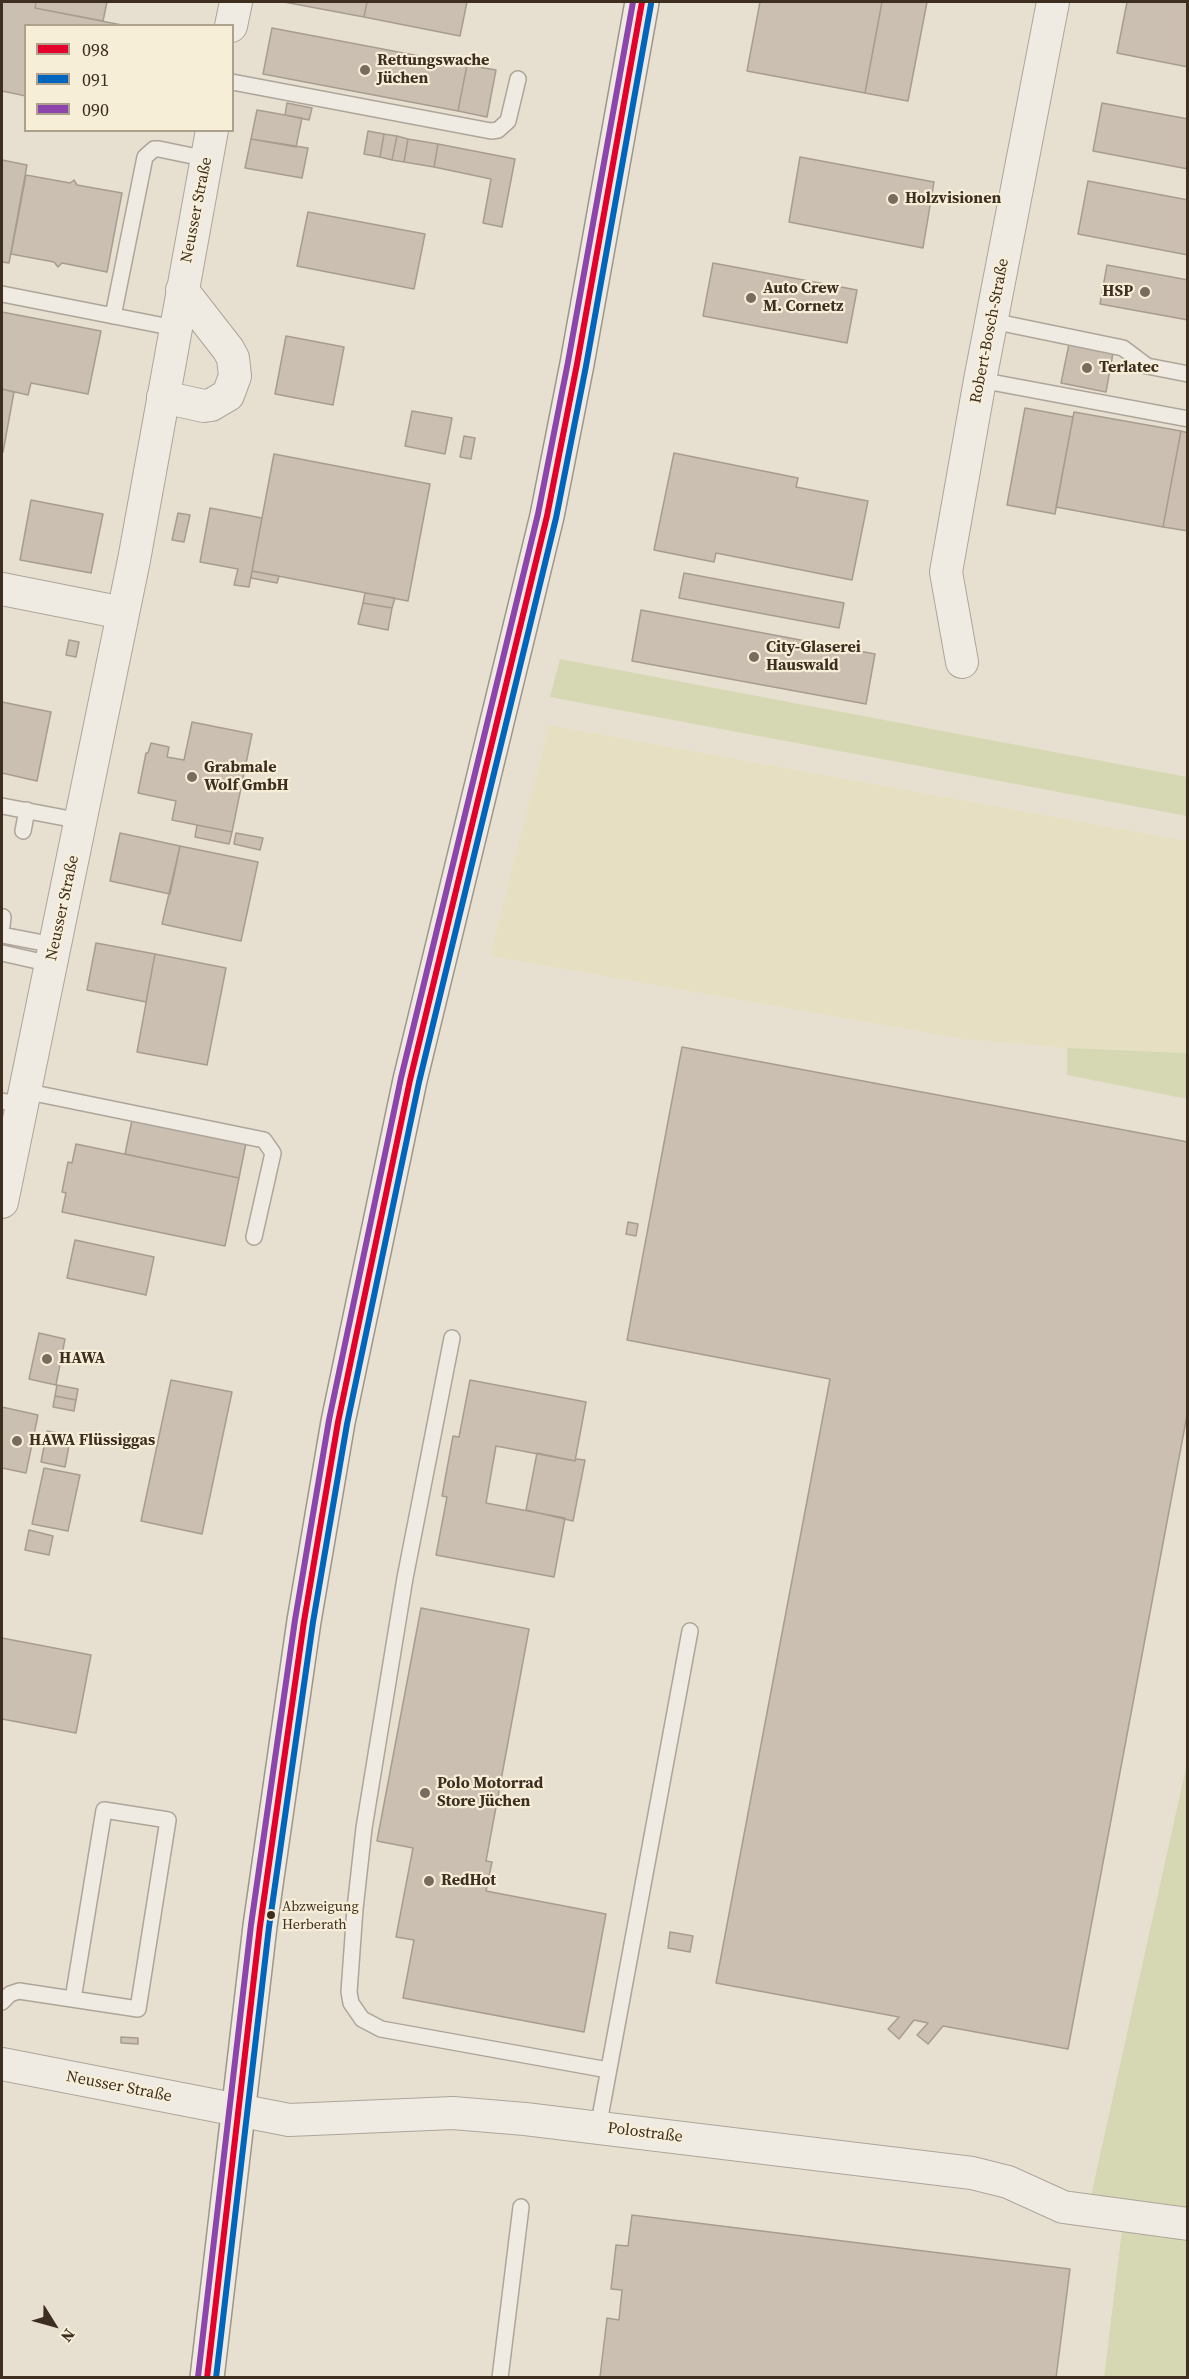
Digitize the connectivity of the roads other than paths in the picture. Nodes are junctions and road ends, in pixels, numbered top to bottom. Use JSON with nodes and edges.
{"nodes":[{"id":1,"x":236,"y":2,"type":"edge"},
{"id":2,"x":642,"y":2,"type":"edge"},
{"id":3,"x":1053,"y":2,"type":"edge"},
{"id":4,"x":231,"y":24,"type":"edge"},
{"id":5,"x":518,"y":80,"type":"dead end"},
{"id":6,"x":234,"y":82,"type":"edge"},
{"id":7,"x":209,"y":145,"type":"edge"},
{"id":8,"x":182,"y":290,"type":"junction"},
{"id":9,"x":2,"y":294,"type":"edge"},
{"id":10,"x":113,"y":316,"type":"junction"},
{"id":11,"x":992,"y":321,"type":"junction"},
{"id":12,"x":175,"y":328,"type":"junction"},
{"id":13,"x":1188,"y":374,"type":"edge"},
{"id":14,"x":980,"y":380,"type":"junction"},
{"id":15,"x":163,"y":397,"type":"junction"},
{"id":16,"x":1188,"y":420,"type":"edge"},
{"id":17,"x":2,"y":589,"type":"edge"},
{"id":18,"x":123,"y":613,"type":"junction"},
{"id":19,"x":962,"y":662,"type":"dead end"},
{"id":20,"x":2,"y":806,"type":"edge"},
{"id":21,"x":27,"y":810,"type":"junction"},
{"id":22,"x":81,"y":821,"type":"junction"},
{"id":23,"x":22,"y":831,"type":"dead end"},
{"id":24,"x":2,"y":934,"type":"edge"},
{"id":25,"x":2,"y":954,"type":"edge"},
{"id":26,"x":52,"y":955,"type":"junction"},
{"id":27,"x":16,"y":1099,"type":"edge"},
{"id":28,"x":2,"y":1202,"type":"edge"},
{"id":29,"x":254,"y":1237,"type":"dead end"},
{"id":30,"x":452,"y":1338,"type":"dead end"},
{"id":31,"x":690,"y":1631,"type":"dead end"},
{"id":32,"x":73,"y":1999,"type":"junction"},
{"id":33,"x":2,"y":2002,"type":"edge"},
{"id":34,"x":2,"y":2064,"type":"edge"},
{"id":35,"x":608,"y":2070,"type":"junction"},
{"id":36,"x":237,"y":2110,"type":"junction"},
{"id":37,"x":598,"y":2128,"type":"junction"},
{"id":38,"x":521,"y":2207,"type":"dead end"},
{"id":39,"x":1188,"y":2224,"type":"edge"},
{"id":40,"x":207,"y":2378,"type":"edge"},
{"id":41,"x":500,"y":2378,"type":"edge"}],
"edges":[{"from":1,"to":4,"type":"street"},
{"from":2,"to":36,"type":"main road"},
{"from":3,"to":11,"type":"street","name":"Robert-Bosch-Straße"},
{"from":5,"to":6,"type":"lane"},
{"from":7,"to":8,"type":"street","name":"Neusser Straße"},
{"from":7,"to":10,"type":"lane"},
{"from":8,"to":12,"type":"street","name":"Neusser Straße"},
{"from":8,"to":15,"type":"street"},
{"from":9,"to":10,"type":"lane"},
{"from":10,"to":12,"type":"lane"},
{"from":11,"to":13,"type":"lane"},
{"from":11,"to":14,"type":"street","name":"Robert-Bosch-Straße"},
{"from":12,"to":15,"type":"street","name":"Neusser Straße"},
{"from":14,"to":16,"type":"lane"},
{"from":14,"to":19,"type":"street","name":"Robert-Bosch-Straße"},
{"from":15,"to":18,"type":"street","name":"Neusser Straße"},
{"from":17,"to":18,"type":"street"},
{"from":18,"to":22,"type":"street","name":"Neusser Straße"},
{"from":20,"to":21,"type":"lane"},
{"from":21,"to":22,"type":"lane"},
{"from":21,"to":23,"type":"lane"},
{"from":22,"to":26,"type":"street","name":"Neusser Straße"},
{"from":24,"to":26,"type":"lane"},
{"from":25,"to":26,"type":"lane"},
{"from":26,"to":27,"type":"street","name":"Neusser Straße"},
{"from":27,"to":28,"type":"street","name":"Neusser Straße"},
{"from":27,"to":29,"type":"lane"},
{"from":30,"to":35,"type":"lane"},
{"from":31,"to":35,"type":"lane"},
{"from":32,"to":32,"type":"lane"},
{"from":32,"to":33,"type":"lane"},
{"from":34,"to":36,"type":"street","name":"Neusser Straße"},
{"from":35,"to":37,"type":"lane"},
{"from":36,"to":37,"type":"street","name":"Polostraße"},
{"from":36,"to":40,"type":"main road"},
{"from":37,"to":39,"type":"street","name":"Polostraße"},
{"from":38,"to":41,"type":"lane"}]}
